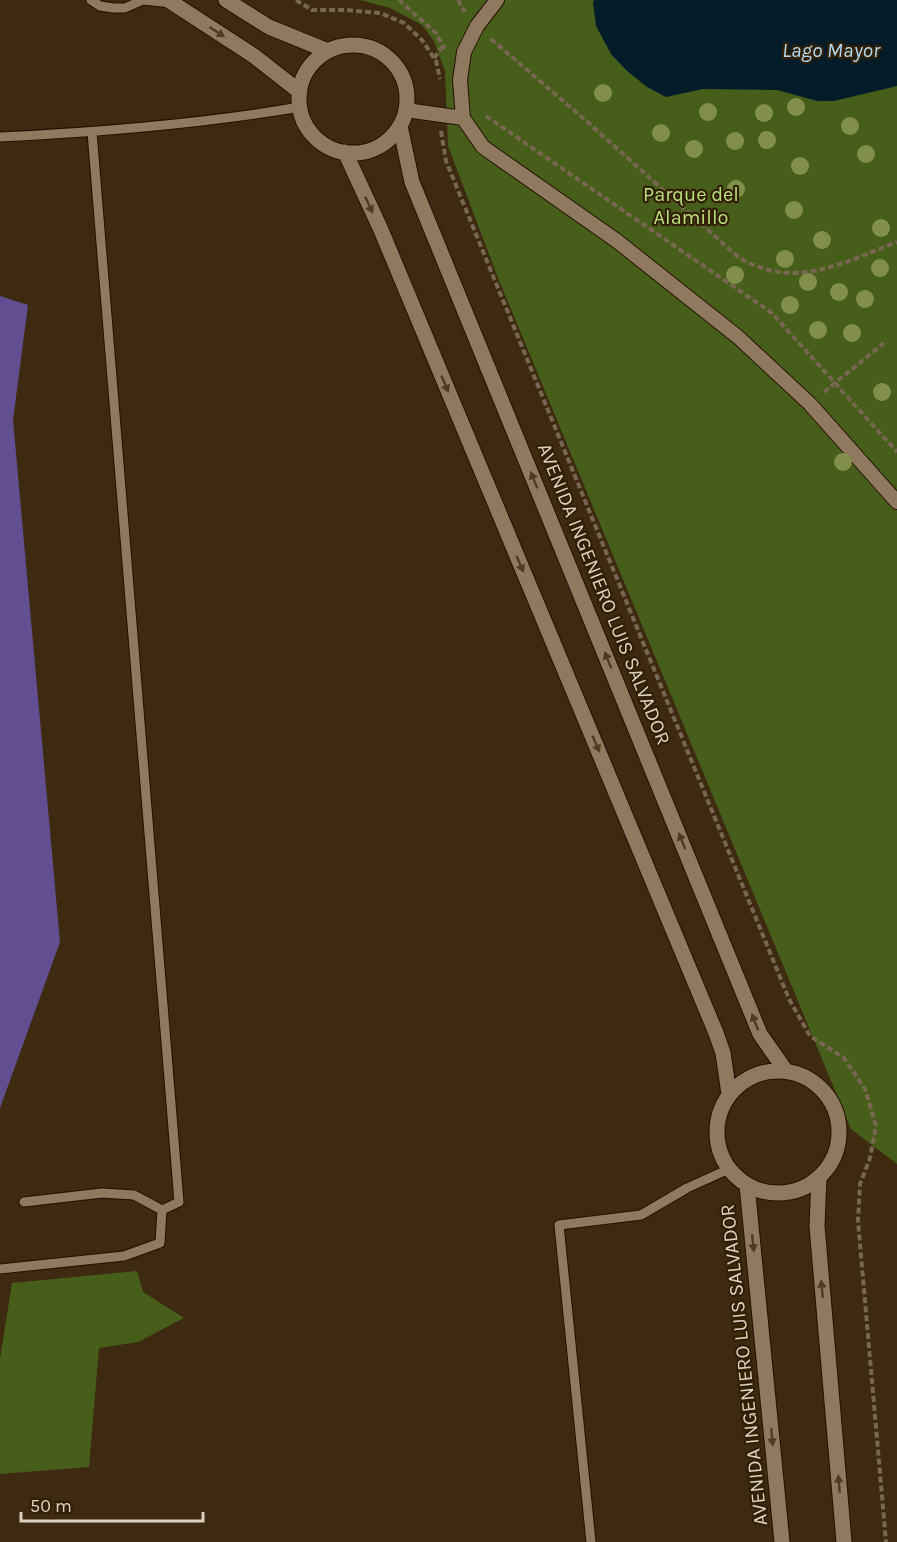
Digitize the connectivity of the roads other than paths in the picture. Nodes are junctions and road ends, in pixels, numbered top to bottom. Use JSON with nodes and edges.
{"nodes":[{"id":1,"x":91,"y":0,"type":"edge"},
{"id":2,"x":226,"y":0,"type":"edge"},
{"id":3,"x":496,"y":0,"type":"edge"},
{"id":4,"x":171,"y":2,"type":"edge"},
{"id":5,"x":328,"y":51,"type":"junction"},
{"id":6,"x":300,"y":100,"type":"junction"},
{"id":7,"x":406,"y":110,"type":"junction"},
{"id":8,"x":463,"y":118,"type":"junction"},
{"id":9,"x":400,"y":126,"type":"junction"},
{"id":10,"x":92,"y":132,"type":"junction"},
{"id":11,"x":0,"y":137,"type":"edge"},
{"id":12,"x":345,"y":152,"type":"junction"},
{"id":13,"x":897,"y":502,"type":"edge"},
{"id":14,"x":786,"y":1071,"type":"junction"},
{"id":15,"x":729,"y":1094,"type":"junction"},
{"id":16,"x":729,"y":1169,"type":"junction"},
{"id":17,"x":819,"y":1178,"type":"junction"},
{"id":18,"x":747,"y":1185,"type":"junction"},
{"id":19,"x":24,"y":1202,"type":"dead end"},
{"id":20,"x":162,"y":1210,"type":"junction"},
{"id":21,"x":0,"y":1269,"type":"edge"},
{"id":22,"x":591,"y":1542,"type":"edge"},
{"id":23,"x":782,"y":1542,"type":"edge"},
{"id":24,"x":844,"y":1542,"type":"edge"}],
"edges":[{"from":1,"to":4,"type":"lane"},
{"from":2,"to":5,"type":"street"},
{"from":3,"to":8,"type":"street"},
{"from":4,"to":6,"type":"street","one_way":true},
{"from":5,"to":6,"type":"street"},
{"from":5,"to":7,"type":"street"},
{"from":6,"to":10,"type":"lane"},
{"from":6,"to":12,"type":"street"},
{"from":7,"to":8,"type":"street"},
{"from":7,"to":9,"type":"street"},
{"from":8,"to":13,"type":"street"},
{"from":9,"to":12,"type":"street"},
{"from":14,"to":9,"type":"street","name":"AVENIDA INGENIERO LUIS SALVADOR","one_way":true},
{"from":10,"to":11,"type":"lane"},
{"from":10,"to":20,"type":"lane"},
{"from":12,"to":15,"type":"street","one_way":true},
{"from":14,"to":15,"type":"street"},
{"from":14,"to":17,"type":"street"},
{"from":15,"to":16,"type":"street"},
{"from":16,"to":18,"type":"street"},
{"from":16,"to":22,"type":"lane"},
{"from":17,"to":18,"type":"street"},
{"from":24,"to":17,"type":"street","one_way":true},
{"from":18,"to":23,"type":"street","name":"AVENIDA INGENIERO LUIS SALVADOR","one_way":true},
{"from":19,"to":20,"type":"lane"},
{"from":20,"to":21,"type":"lane"}]}
